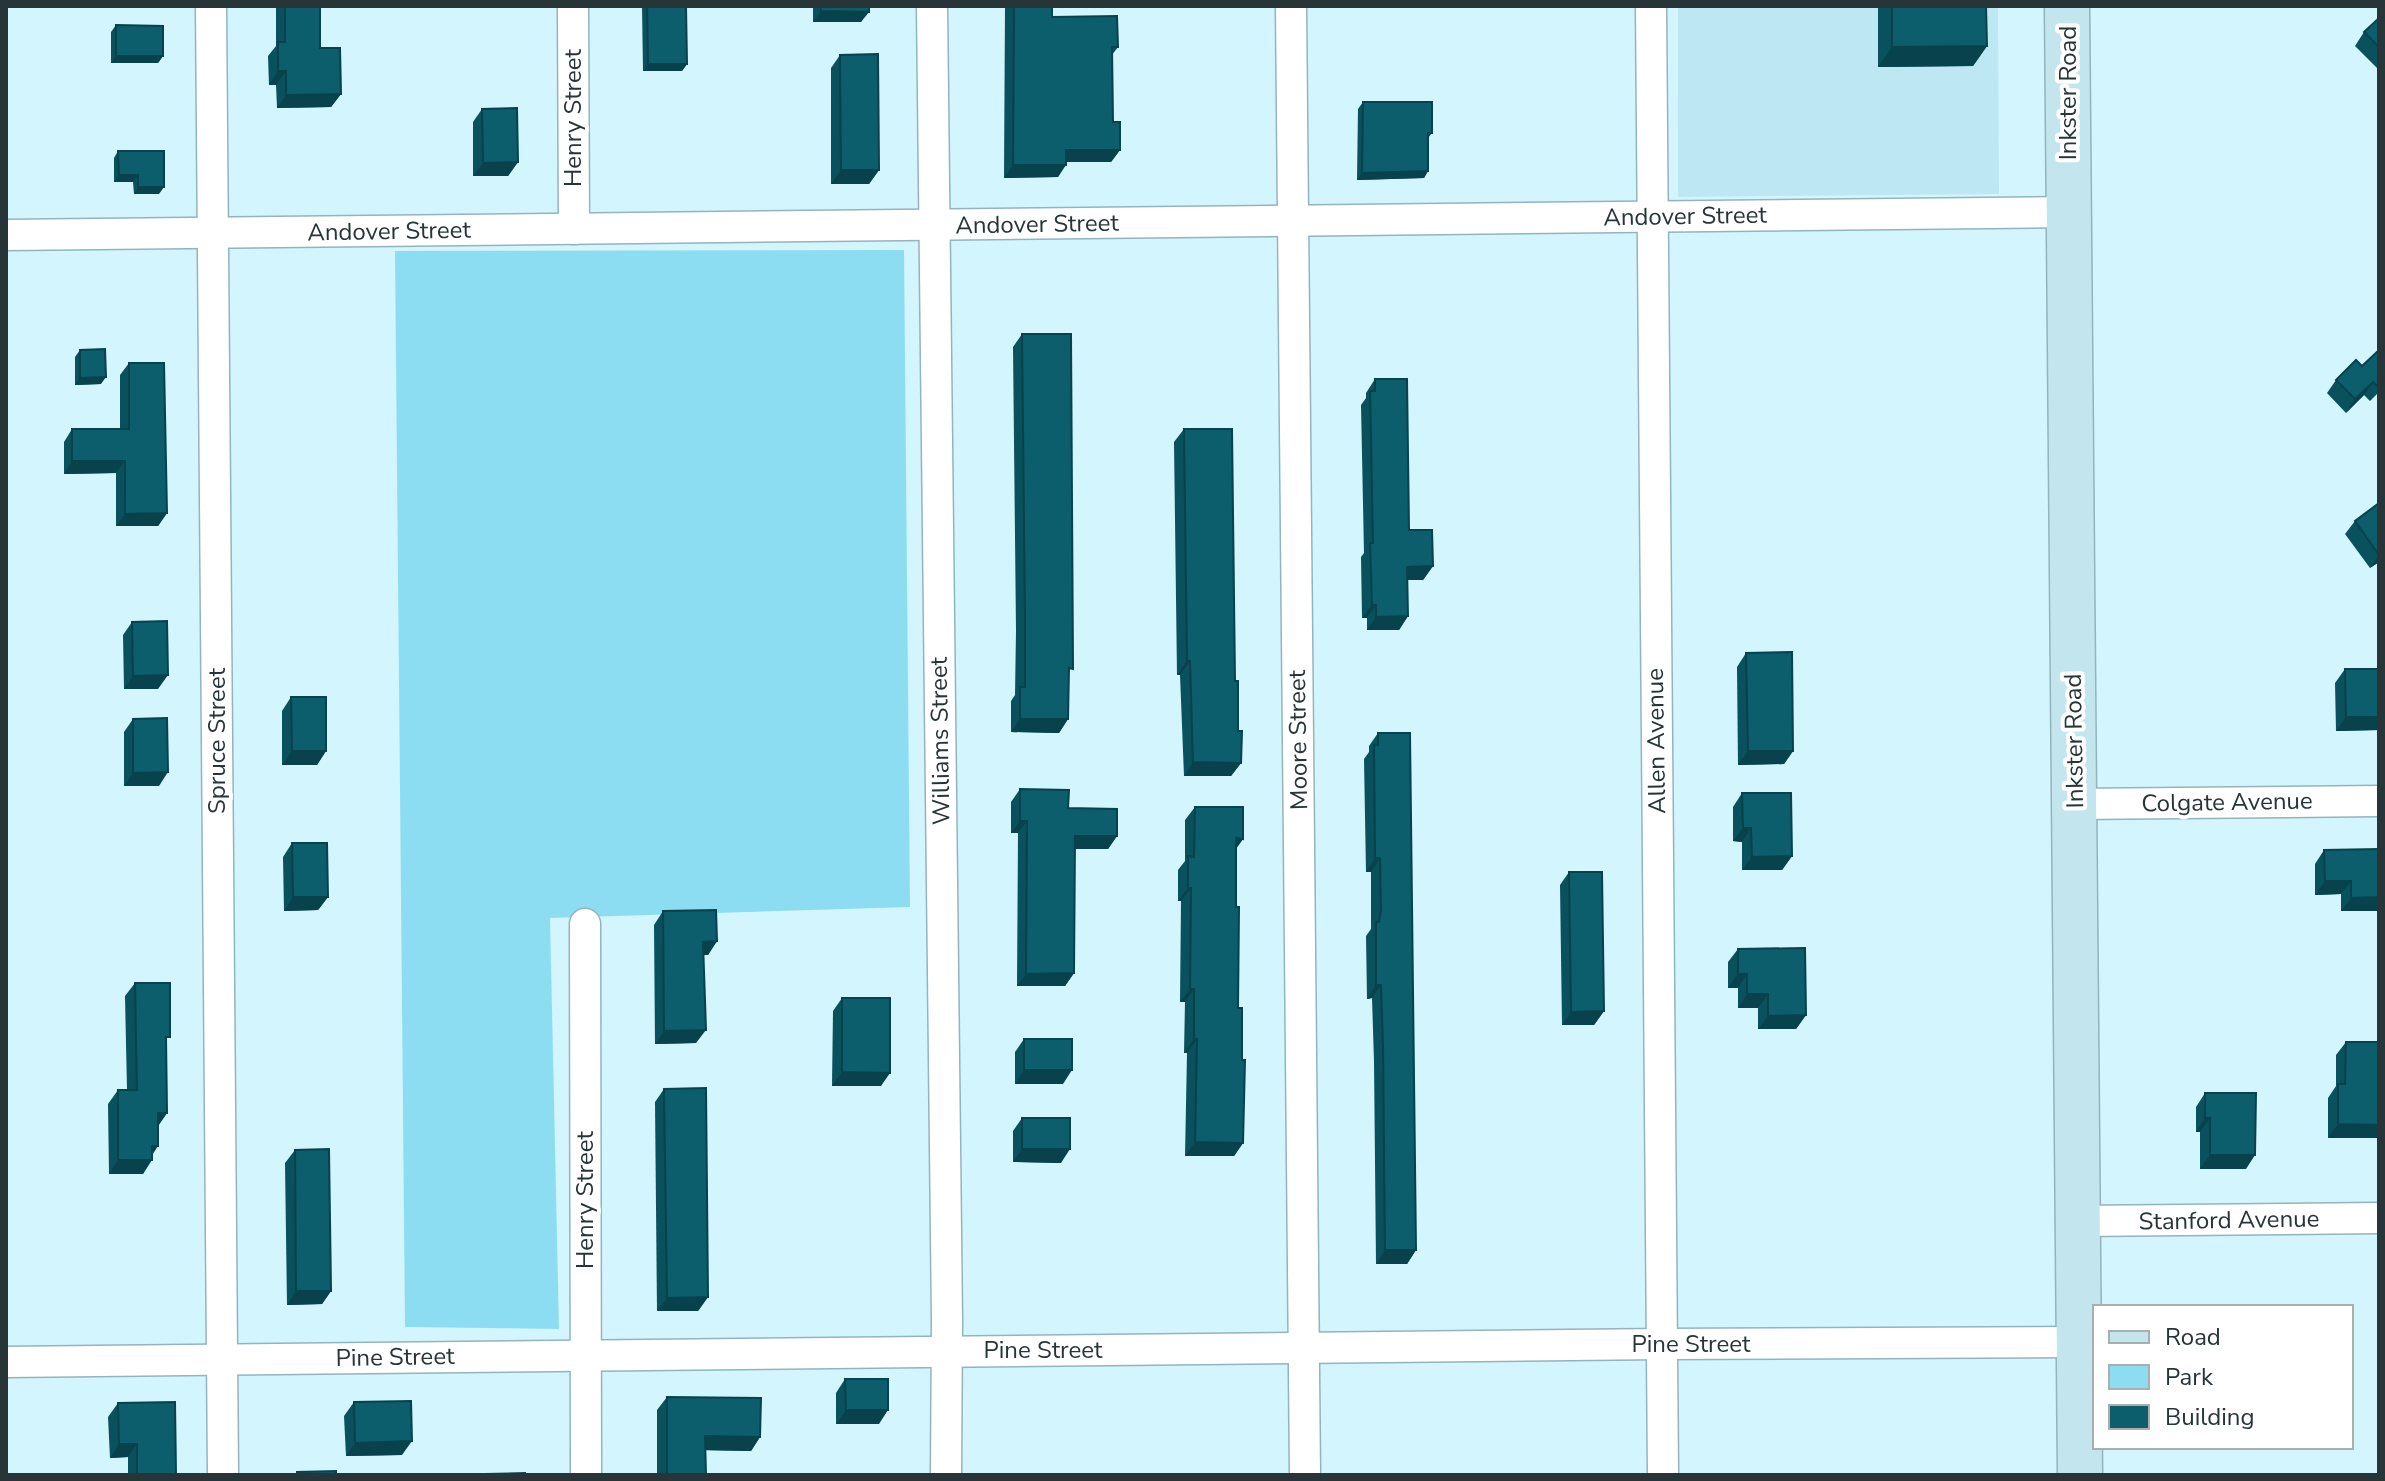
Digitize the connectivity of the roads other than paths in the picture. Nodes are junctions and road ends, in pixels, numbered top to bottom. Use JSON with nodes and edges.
{"nodes":[{"id":1,"x":211,"y":6,"type":"edge"},
{"id":2,"x":573,"y":6,"type":"edge"},
{"id":3,"x":932,"y":6,"type":"edge"},
{"id":4,"x":1291,"y":6,"type":"edge"},
{"id":5,"x":1651,"y":6,"type":"edge"},
{"id":6,"x":2067,"y":6,"type":"edge"},
{"id":7,"x":2069,"y":212,"type":"junction"},
{"id":8,"x":1652,"y":217,"type":"junction"},
{"id":9,"x":1293,"y":221,"type":"junction"},
{"id":10,"x":934,"y":225,"type":"junction"},
{"id":11,"x":574,"y":229,"type":"junction"},
{"id":12,"x":212,"y":233,"type":"junction"},
{"id":13,"x":6,"y":235,"type":"edge"},
{"id":14,"x":2379,"y":801,"type":"edge"},
{"id":15,"x":2074,"y":804,"type":"junction"},
{"id":16,"x":585,"y":924,"type":"dead end"},
{"id":17,"x":2379,"y":1218,"type":"edge"},
{"id":18,"x":2078,"y":1221,"type":"junction"},
{"id":19,"x":2079,"y":1342,"type":"junction"},
{"id":20,"x":1662,"y":1344,"type":"junction"},
{"id":21,"x":1303,"y":1347,"type":"junction"},
{"id":22,"x":947,"y":1350,"type":"junction"},
{"id":23,"x":585,"y":1355,"type":"junction"},
{"id":24,"x":222,"y":1359,"type":"junction"},
{"id":25,"x":6,"y":1362,"type":"edge"},
{"id":26,"x":223,"y":1475,"type":"edge"},
{"id":27,"x":586,"y":1475,"type":"edge"},
{"id":28,"x":946,"y":1475,"type":"edge"},
{"id":29,"x":1305,"y":1475,"type":"edge"},
{"id":30,"x":1663,"y":1475,"type":"edge"},
{"id":31,"x":2080,"y":1475,"type":"edge"}],
"edges":[{"from":1,"to":12,"type":"street","name":"Spruce Street"},
{"from":2,"to":11,"type":"street","name":"Henry Street"},
{"from":3,"to":10,"type":"street","name":"Williams Street"},
{"from":4,"to":9,"type":"street","name":"Moore Street"},
{"from":5,"to":8,"type":"street","name":"Allen Avenue"},
{"from":6,"to":7,"type":"main road","name":"Inkster Road"},
{"from":7,"to":8,"type":"street","name":"Andover Street"},
{"from":7,"to":15,"type":"main road","name":"Inkster Road"},
{"from":8,"to":9,"type":"street","name":"Andover Street"},
{"from":8,"to":20,"type":"street","name":"Allen Avenue"},
{"from":9,"to":10,"type":"street","name":"Andover Street"},
{"from":9,"to":21,"type":"street","name":"Moore Street"},
{"from":10,"to":11,"type":"street","name":"Andover Street"},
{"from":10,"to":22,"type":"street","name":"Williams Street"},
{"from":11,"to":12,"type":"street","name":"Andover Street"},
{"from":12,"to":13,"type":"street","name":"Andover Street"},
{"from":12,"to":24,"type":"street","name":"Spruce Street"},
{"from":14,"to":15,"type":"street","name":"Colgate Avenue"},
{"from":15,"to":18,"type":"main road","name":"Inkster Road"},
{"from":16,"to":23,"type":"street","name":"Henry Street"},
{"from":17,"to":18,"type":"street","name":"Stanford Avenue"},
{"from":18,"to":19,"type":"main road","name":"Inkster Road"},
{"from":19,"to":20,"type":"street","name":"Pine Street"},
{"from":19,"to":31,"type":"main road","name":"Inkster Road"},
{"from":20,"to":21,"type":"street","name":"Pine Street"},
{"from":20,"to":30,"type":"street","name":"Allen Avenue"},
{"from":21,"to":22,"type":"street","name":"Pine Street"},
{"from":21,"to":29,"type":"street","name":"Moore Street"},
{"from":22,"to":23,"type":"street","name":"Pine Street"},
{"from":22,"to":28,"type":"street","name":"Williams Street"},
{"from":23,"to":24,"type":"street","name":"Pine Street"},
{"from":23,"to":27,"type":"street","name":"Henry Street"},
{"from":24,"to":25,"type":"street","name":"Pine Street"},
{"from":24,"to":26,"type":"street","name":"Spruce Street"}]}
